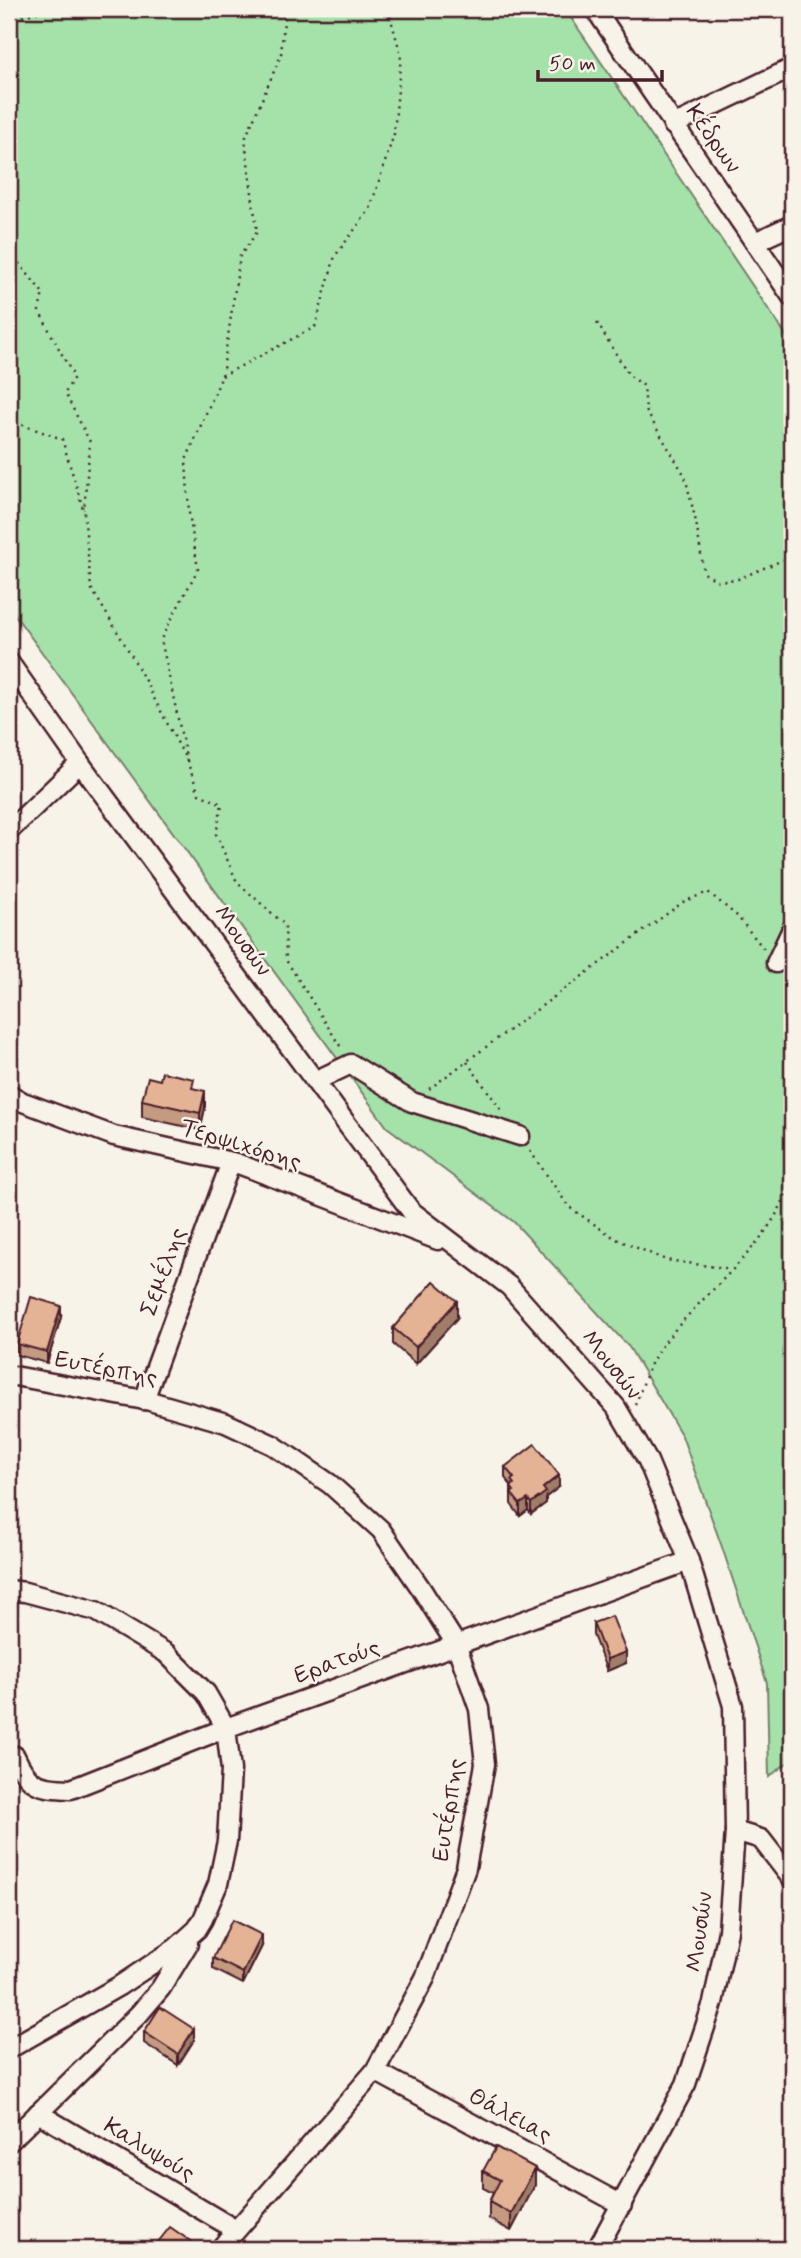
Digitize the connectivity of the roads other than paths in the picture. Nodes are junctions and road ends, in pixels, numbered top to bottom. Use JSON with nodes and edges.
{"nodes":[{"id":1,"x":595,"y":9,"type":"edge"},
{"id":2,"x":792,"y":68,"type":"edge"},
{"id":3,"x":673,"y":125,"type":"junction"},
{"id":4,"x":792,"y":225,"type":"edge"},
{"id":5,"x":755,"y":242,"type":"junction"},
{"id":6,"x":792,"y":297,"type":"edge"},
{"id":7,"x":9,"y":662,"type":"edge"},
{"id":8,"x":80,"y":763,"type":"junction"},
{"id":9,"x":9,"y":831,"type":"edge"},
{"id":10,"x":792,"y":929,"type":"edge"},
{"id":11,"x":776,"y":963,"type":"road end"},
{"id":12,"x":315,"y":1081,"type":"junction"},
{"id":13,"x":9,"y":1094,"type":"edge"},
{"id":14,"x":520,"y":1136,"type":"road end"},
{"id":15,"x":231,"y":1162,"type":"junction"},
{"id":16,"x":405,"y":1218,"type":"junction"},
{"id":17,"x":457,"y":1248,"type":"joint"},
{"id":18,"x":9,"y":1375,"type":"edge"},
{"id":19,"x":144,"y":1400,"type":"junction"},
{"id":20,"x":689,"y":1561,"type":"junction"},
{"id":21,"x":9,"y":1590,"type":"edge"},
{"id":22,"x":456,"y":1644,"type":"junction"},
{"id":23,"x":226,"y":1728,"type":"junction"},
{"id":24,"x":15,"y":1756,"type":"dead end"},
{"id":25,"x":735,"y":1831,"type":"junction"},
{"id":26,"x":792,"y":1879,"type":"edge"},
{"id":27,"x":197,"y":1929,"type":"junction"},
{"id":28,"x":9,"y":2049,"type":"edge"},
{"id":29,"x":374,"y":2071,"type":"junction"},
{"id":30,"x":38,"y":2113,"type":"junction"},
{"id":31,"x":9,"y":2142,"type":"edge"},
{"id":32,"x":622,"y":2205,"type":"junction"},
{"id":33,"x":236,"y":2230,"type":"junction"},
{"id":34,"x":219,"y":2249,"type":"edge"},
{"id":35,"x":597,"y":2249,"type":"edge"}],
"edges":[{"from":1,"to":3,"type":"street","name":"Κέδρων"},
{"from":2,"to":3,"type":"street"},
{"from":3,"to":5,"type":"street","name":"Κέδρων"},
{"from":4,"to":5,"type":"street"},
{"from":5,"to":6,"type":"street","name":"Κέδρων"},
{"from":7,"to":8,"type":"street","name":"Μουσών"},
{"from":8,"to":9,"type":"street"},
{"from":8,"to":12,"type":"street","name":"Μουσών"},
{"from":10,"to":11,"type":"street"},
{"from":12,"to":14,"type":"street"},
{"from":12,"to":16,"type":"street","name":"Μουσών"},
{"from":13,"to":15,"type":"street","name":"Τερψιχόρης"},
{"from":15,"to":16,"type":"street","name":"Τερψιχόρης"},
{"from":15,"to":19,"type":"street","name":"Σεμέλης"},
{"from":16,"to":17,"type":"street","name":"Τερψιχόρης"},
{"from":17,"to":20,"type":"street","name":"Μουσών"},
{"from":18,"to":19,"type":"street","name":"Ευτέρπης"},
{"from":19,"to":22,"type":"street","name":"Ευτέρπης"},
{"from":20,"to":22,"type":"street","name":"Ερατούς"},
{"from":20,"to":25,"type":"street","name":"Μουσών"},
{"from":21,"to":23,"type":"street"},
{"from":22,"to":23,"type":"street","name":"Ερατούς"},
{"from":22,"to":29,"type":"street","name":"Ευτέρπης"},
{"from":23,"to":24,"type":"street","name":"Ερατούς"},
{"from":23,"to":27,"type":"street"},
{"from":25,"to":26,"type":"street"},
{"from":25,"to":32,"type":"street","name":"Μουσών"},
{"from":27,"to":28,"type":"street"},
{"from":27,"to":30,"type":"street"},
{"from":29,"to":32,"type":"street","name":"Θάλειας"},
{"from":29,"to":33,"type":"street","name":"Ευτέρπης"},
{"from":30,"to":31,"type":"street"},
{"from":30,"to":33,"type":"street","name":"Καλυψούς"},
{"from":32,"to":35,"type":"street","name":"Μουσών"},
{"from":33,"to":34,"type":"street","name":"Ευτέρπης"}]}
